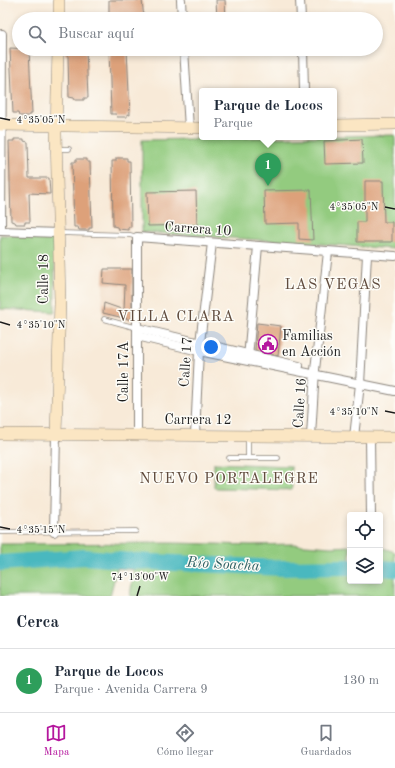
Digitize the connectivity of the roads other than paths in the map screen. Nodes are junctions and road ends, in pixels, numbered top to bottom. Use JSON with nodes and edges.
{"nodes":[{"id":1,"x":59,"y":0,"type":"edge"},
{"id":2,"x":181,"y":0,"type":"edge"},
{"id":3,"x":300,"y":0,"type":"edge"},
{"id":4,"x":59,"y":12,"type":"edge"},
{"id":5,"x":182,"y":12,"type":"edge"},
{"id":6,"x":301,"y":12,"type":"edge"},
{"id":7,"x":2,"y":34,"type":"dead end"},
{"id":8,"x":58,"y":56,"type":"edge"},
{"id":9,"x":185,"y":56,"type":"edge"},
{"id":10,"x":303,"y":56,"type":"edge"},
{"id":11,"x":1,"y":78,"type":"edge"},
{"id":12,"x":304,"y":88,"type":"edge"},
{"id":13,"x":395,"y":124,"type":"edge"},
{"id":14,"x":1,"y":125,"type":"edge"},
{"id":15,"x":337,"y":125,"type":"edge"},
{"id":16,"x":57,"y":126,"type":"junction"},
{"id":17,"x":190,"y":128,"type":"junction"},
{"id":18,"x":199,"y":128,"type":"edge"},
{"id":19,"x":57,"y":149,"type":"junction"},
{"id":20,"x":68,"y":149,"type":"dead end"},
{"id":21,"x":1,"y":183,"type":"edge"},
{"id":22,"x":0,"y":231,"type":"edge"},
{"id":23,"x":59,"y":233,"type":"junction"},
{"id":24,"x":137,"y":237,"type":"junction"},
{"id":25,"x":212,"y":243,"type":"junction"},
{"id":26,"x":258,"y":246,"type":"junction"},
{"id":27,"x":328,"y":252,"type":"junction"},
{"id":28,"x":367,"y":254,"type":"junction"},
{"id":29,"x":395,"y":256,"type":"edge"},
{"id":30,"x":104,"y":319,"type":"dead end"},
{"id":31,"x":137,"y":332,"type":"junction"},
{"id":32,"x":200,"y":347,"type":"junction"},
{"id":33,"x":248,"y":357,"type":"junction"},
{"id":34,"x":315,"y":372,"type":"junction"},
{"id":35,"x":360,"y":384,"type":"junction"},
{"id":36,"x":395,"y":391,"type":"edge"},
{"id":37,"x":0,"y":434,"type":"edge"},
{"id":38,"x":56,"y":434,"type":"junction"},
{"id":39,"x":137,"y":435,"type":"junction"},
{"id":40,"x":195,"y":436,"type":"junction"},
{"id":41,"x":248,"y":436,"type":"junction"},
{"id":42,"x":310,"y":436,"type":"junction"},
{"id":43,"x":354,"y":437,"type":"junction"},
{"id":44,"x":370,"y":437,"type":"junction"},
{"id":45,"x":395,"y":437,"type":"edge"},
{"id":46,"x":229,"y":458,"type":"dead end"},
{"id":47,"x":248,"y":458,"type":"junction"},
{"id":48,"x":278,"y":458,"type":"dead end"},
{"id":49,"x":371,"y":512,"type":"edge"},
{"id":50,"x":136,"y":531,"type":"dead end"},
{"id":51,"x":0,"y":532,"type":"edge"},
{"id":52,"x":54,"y":532,"type":"junction"}],
"edges":[{"from":1,"to":4,"type":"street"},
{"from":2,"to":5,"type":"street"},
{"from":3,"to":6,"type":"street"},
{"from":7,"to":11,"type":"street"},
{"from":8,"to":16,"type":"street","name":"Calle 18"},
{"from":9,"to":17,"type":"street"},
{"from":10,"to":12,"type":"street"},
{"from":11,"to":14,"type":"street"},
{"from":13,"to":15,"type":"street"},
{"from":14,"to":16,"type":"street"},
{"from":14,"to":21,"type":"street"},
{"from":16,"to":17,"type":"street"},
{"from":16,"to":19,"type":"street","name":"Calle 18"},
{"from":17,"to":18,"type":"street"},
{"from":19,"to":20,"type":"lane"},
{"from":19,"to":23,"type":"street","name":"Calle 18"},
{"from":21,"to":22,"type":"street"},
{"from":22,"to":23,"type":"street","name":"Carrera 10"},
{"from":23,"to":24,"type":"lane","name":"Carrera 10"},
{"from":23,"to":38,"type":"street","name":"Calle 18"},
{"from":24,"to":25,"type":"street","name":"Carrera 10"},
{"from":24,"to":31,"type":"street","name":"Calle 17A"},
{"from":25,"to":26,"type":"street","name":"Carrera 10"},
{"from":25,"to":32,"type":"street","name":"Calle 17"},
{"from":26,"to":27,"type":"street","name":"Carrera 10"},
{"from":26,"to":33,"type":"street"},
{"from":27,"to":28,"type":"street","name":"Carrera 10"},
{"from":27,"to":34,"type":"street","name":"Calle 16"},
{"from":28,"to":29,"type":"street","name":"Carrera 10"},
{"from":28,"to":35,"type":"street"},
{"from":30,"to":31,"type":"lane"},
{"from":31,"to":32,"type":"street"},
{"from":31,"to":39,"type":"street","name":"Calle 17A"},
{"from":32,"to":33,"type":"street"},
{"from":32,"to":40,"type":"street","name":"Calle 17"},
{"from":33,"to":34,"type":"street"},
{"from":34,"to":35,"type":"street"},
{"from":34,"to":42,"type":"street","name":"Calle 16"},
{"from":35,"to":36,"type":"street"},
{"from":35,"to":43,"type":"street"},
{"from":37,"to":38,"type":"street","name":"Carrera 12"},
{"from":38,"to":39,"type":"street","name":"Carrera 12"},
{"from":38,"to":52,"type":"street","name":"Calle 18"},
{"from":39,"to":40,"type":"street","name":"Carrera 12"},
{"from":40,"to":41,"type":"street","name":"Carrera 12"},
{"from":41,"to":42,"type":"street","name":"Carrera 12"},
{"from":41,"to":47,"type":"lane"},
{"from":42,"to":43,"type":"street","name":"Carrera 12"},
{"from":43,"to":44,"type":"street","name":"Carrera 12"},
{"from":44,"to":45,"type":"street","name":"Carrera 12"},
{"from":44,"to":49,"type":"street"},
{"from":46,"to":47,"type":"lane"},
{"from":47,"to":48,"type":"lane"},
{"from":50,"to":52,"type":"lane"},
{"from":51,"to":52,"type":"lane"}]}
